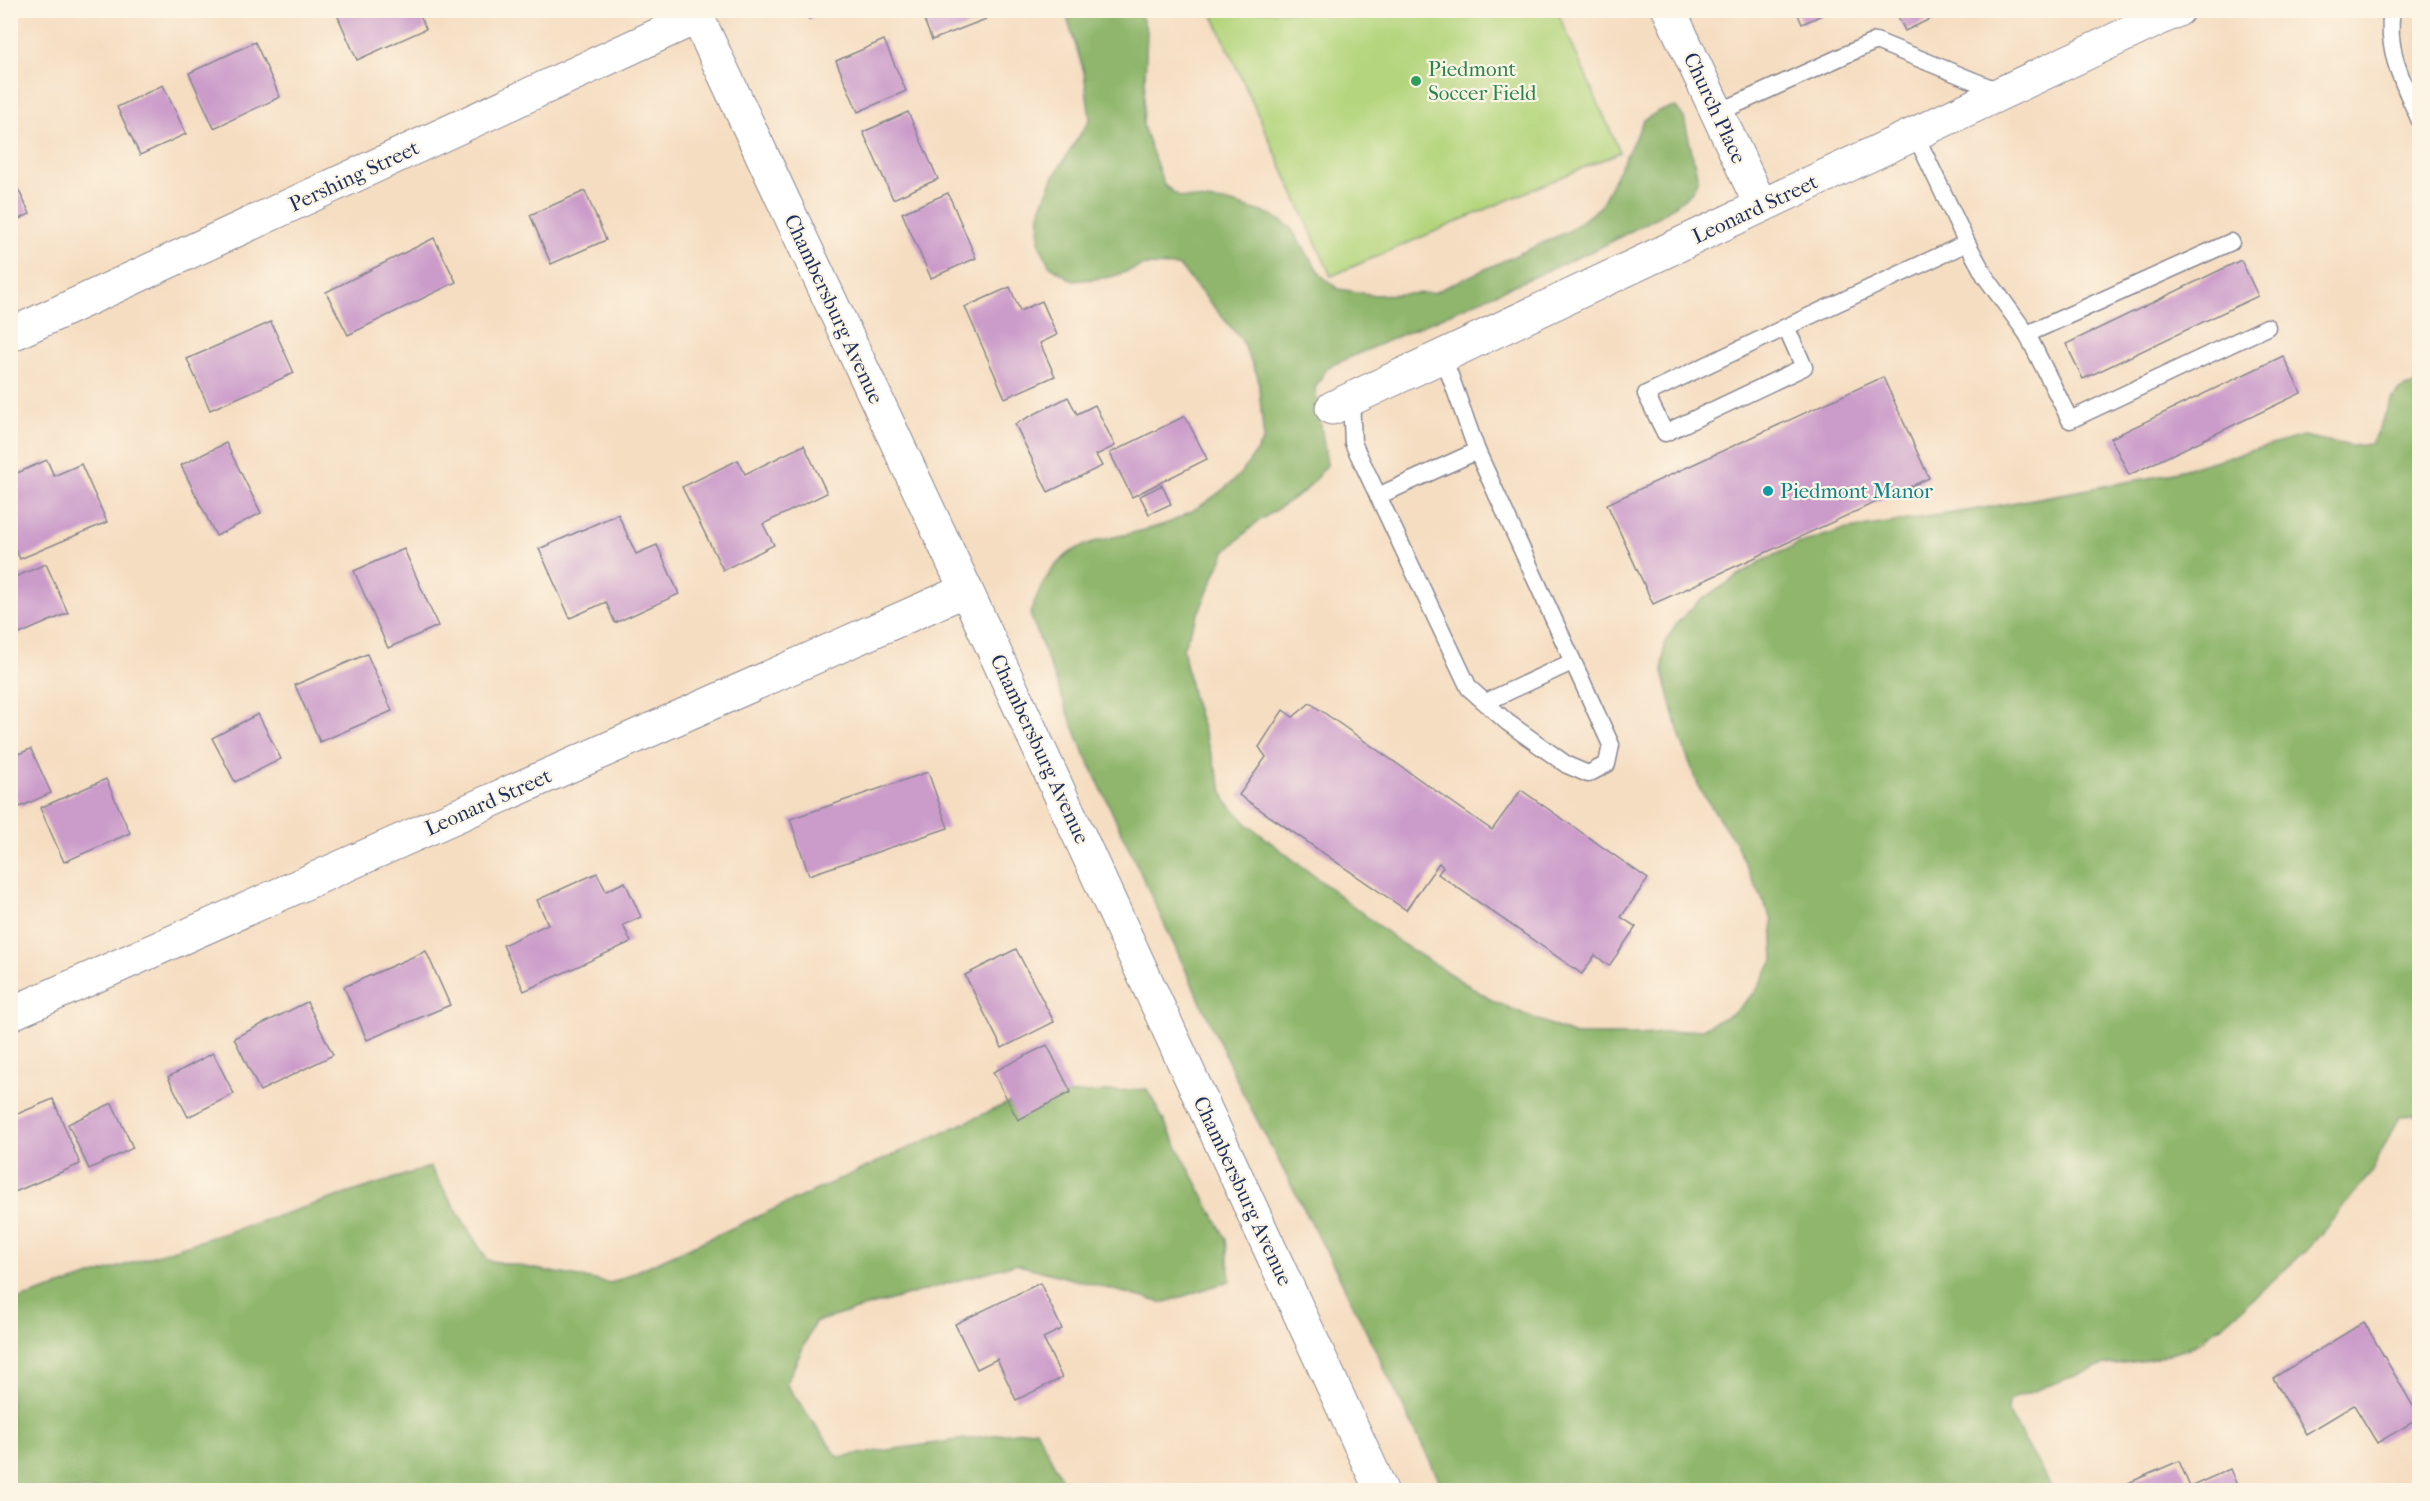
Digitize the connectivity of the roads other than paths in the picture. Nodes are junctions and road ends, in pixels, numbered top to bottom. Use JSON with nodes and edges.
{"nodes":[{"id":1,"x":1669,"y":10,"type":"edge"},
{"id":2,"x":2178,"y":10,"type":"edge"},
{"id":3,"x":2392,"y":10,"type":"edge"},
{"id":4,"x":695,"y":14,"type":"edge"},
{"id":5,"x":2002,"y":93,"type":"junction"},
{"id":6,"x":1717,"y":113,"type":"junction"},
{"id":7,"x":2420,"y":121,"type":"edge"},
{"id":8,"x":1915,"y":134,"type":"junction"},
{"id":9,"x":1761,"y":206,"type":"junction"},
{"id":10,"x":2231,"y":242,"type":"dead end"},
{"id":11,"x":1967,"y":243,"type":"junction"},
{"id":12,"x":1786,"y":327,"type":"junction"},
{"id":13,"x":2267,"y":327,"type":"dead end"},
{"id":14,"x":2027,"y":334,"type":"junction"},
{"id":15,"x":10,"y":335,"type":"edge"},
{"id":16,"x":1443,"y":356,"type":"junction"},
{"id":17,"x":1342,"y":403,"type":"joint"},
{"id":18,"x":1477,"y":451,"type":"junction"},
{"id":19,"x":1378,"y":496,"type":"junction"},
{"id":20,"x":966,"y":590,"type":"junction"},
{"id":21,"x":1572,"y":662,"type":"junction"},
{"id":22,"x":1486,"y":702,"type":"junction"},
{"id":23,"x":10,"y":1014,"type":"edge"},
{"id":24,"x":1381,"y":1491,"type":"edge"}],
"edges":[{"from":1,"to":6,"type":"street","name":"Church Place"},
{"from":2,"to":5,"type":"street","name":"Leonard Street"},
{"from":3,"to":7,"type":"lane"},
{"from":4,"to":15,"type":"street","name":"Pershing Street"},
{"from":4,"to":20,"type":"street","name":"Chambersburg Avenue"},
{"from":5,"to":6,"type":"lane"},
{"from":5,"to":8,"type":"street","name":"Leonard Street"},
{"from":6,"to":9,"type":"street","name":"Church Place"},
{"from":8,"to":9,"type":"street","name":"Leonard Street"},
{"from":8,"to":11,"type":"lane"},
{"from":9,"to":16,"type":"street","name":"Leonard Street"},
{"from":10,"to":14,"type":"lane"},
{"from":11,"to":12,"type":"lane"},
{"from":11,"to":14,"type":"lane"},
{"from":12,"to":12,"type":"lane"},
{"from":13,"to":14,"type":"lane"},
{"from":16,"to":17,"type":"street","name":"Leonard Street"},
{"from":16,"to":18,"type":"lane"},
{"from":17,"to":19,"type":"lane"},
{"from":18,"to":19,"type":"lane"},
{"from":18,"to":21,"type":"lane"},
{"from":19,"to":22,"type":"lane"},
{"from":20,"to":23,"type":"street","name":"Leonard Street"},
{"from":20,"to":24,"type":"street","name":"Chambersburg Avenue"},
{"from":21,"to":22,"type":"lane"},
{"from":21,"to":22,"type":"lane"}]}
